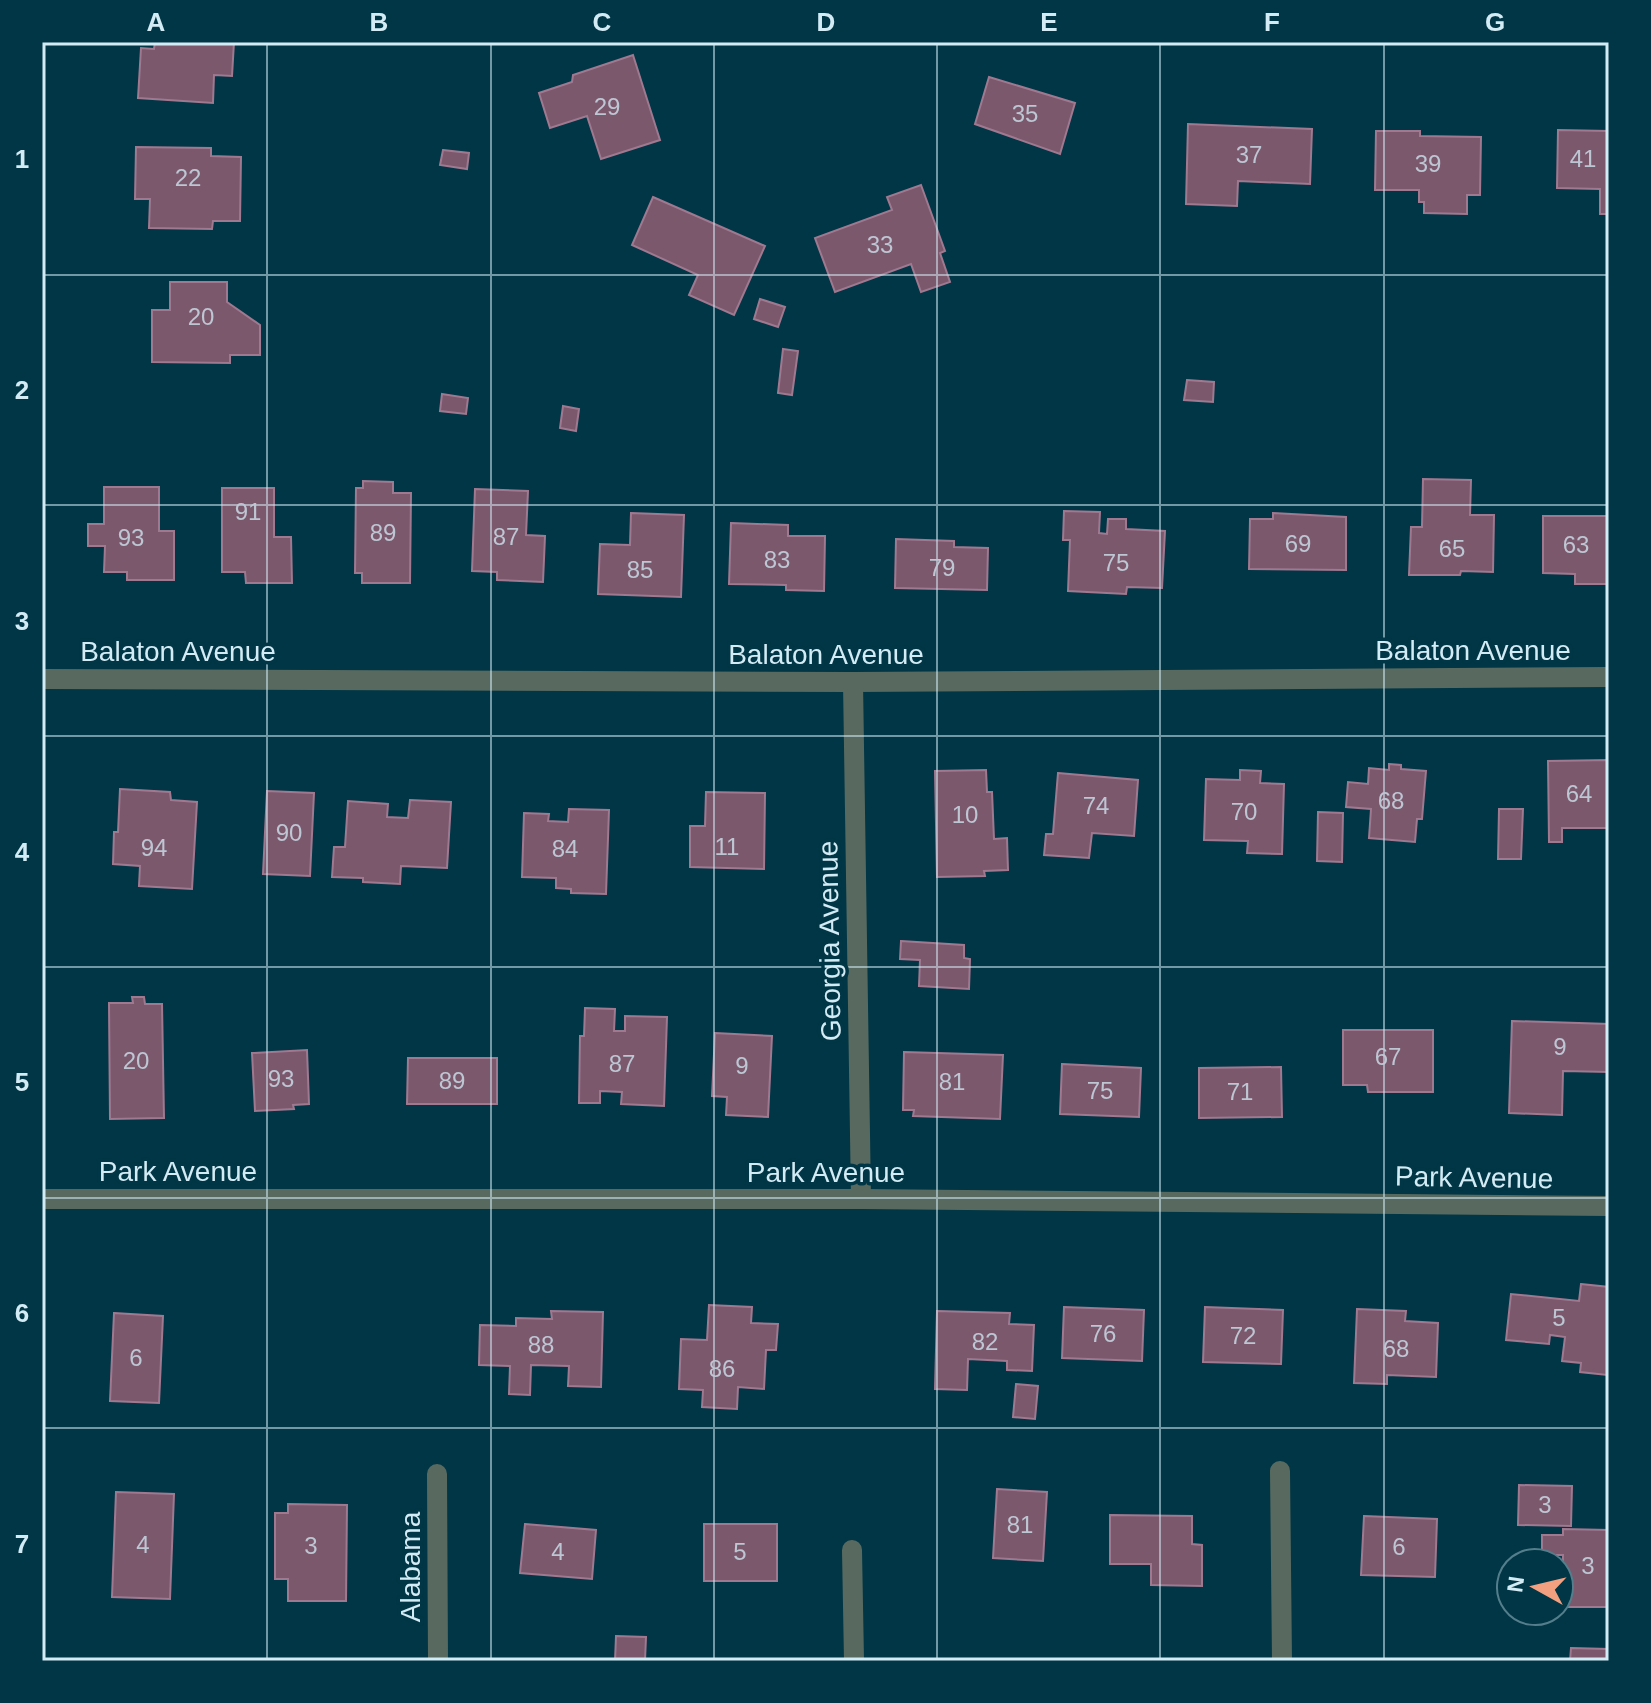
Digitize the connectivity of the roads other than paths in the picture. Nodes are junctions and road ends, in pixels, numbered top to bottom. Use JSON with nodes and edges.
{"nodes":[{"id":1,"x":1609,"y":677,"type":"edge"},
{"id":2,"x":42,"y":679,"type":"edge"},
{"id":3,"x":853,"y":682,"type":"junction"},
{"id":4,"x":42,"y":1199,"type":"edge"},
{"id":5,"x":861,"y":1199,"type":"junction"},
{"id":6,"x":1609,"y":1206,"type":"edge"},
{"id":7,"x":1280,"y":1471,"type":"dead end"},
{"id":8,"x":437,"y":1474,"type":"dead end"},
{"id":9,"x":852,"y":1550,"type":"dead end"},
{"id":10,"x":438,"y":1661,"type":"edge"},
{"id":11,"x":854,"y":1661,"type":"edge"},
{"id":12,"x":1282,"y":1661,"type":"edge"}],
"edges":[{"from":1,"to":3,"type":"street","name":"Balaton Avenue"},
{"from":2,"to":3,"type":"street","name":"Balaton Avenue"},
{"from":3,"to":5,"type":"street","name":"Georgia Avenue"},
{"from":4,"to":5,"type":"street","name":"Park Avenue"},
{"from":5,"to":6,"type":"street","name":"Park Avenue"},
{"from":7,"to":12,"type":"street"},
{"from":8,"to":10,"type":"street","name":"Alabama"},
{"from":9,"to":11,"type":"street"}]}
